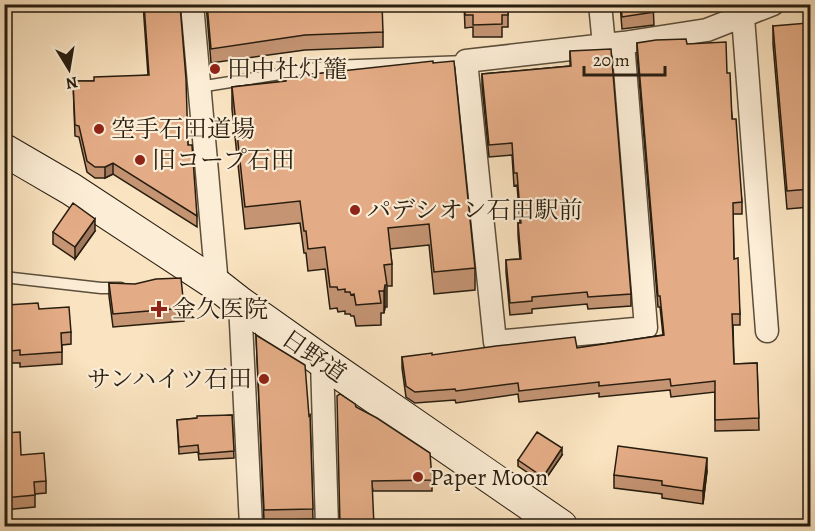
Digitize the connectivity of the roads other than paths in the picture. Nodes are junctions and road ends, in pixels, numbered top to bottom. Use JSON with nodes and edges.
{"nodes":[{"id":1,"x":192,"y":4,"type":"edge"},
{"id":2,"x":600,"y":4,"type":"edge"},
{"id":3,"x":773,"y":4,"type":"edge"},
{"id":4,"x":743,"y":17,"type":"junction"},
{"id":5,"x":614,"y":44,"type":"junction"},
{"id":6,"x":466,"y":61,"type":"junction"},
{"id":7,"x":199,"y":87,"type":"junction"},
{"id":8,"x":4,"y":150,"type":"edge"},
{"id":9,"x":4,"y":277,"type":"edge"},
{"id":10,"x":135,"y":289,"type":"edge"},
{"id":11,"x":228,"y":294,"type":"junction"},
{"id":12,"x":767,"y":331,"type":"dead end"},
{"id":13,"x":322,"y":361,"type":"junction"},
{"id":14,"x":251,"y":526,"type":"edge"},
{"id":15,"x":327,"y":526,"type":"edge"},
{"id":16,"x":561,"y":526,"type":"edge"}],
"edges":[{"from":1,"to":7,"type":"street"},
{"from":2,"to":5,"type":"street"},
{"from":3,"to":4,"type":"street"},
{"from":4,"to":5,"type":"street"},
{"from":4,"to":12,"type":"street"},
{"from":5,"to":6,"type":"street"},
{"from":5,"to":6,"type":"street"},
{"from":6,"to":7,"type":"lane"},
{"from":7,"to":11,"type":"street"},
{"from":8,"to":11,"type":"street","name":"日野道"},
{"from":9,"to":10,"type":"lane"},
{"from":11,"to":13,"type":"street","name":"日野道"},
{"from":11,"to":14,"type":"street"},
{"from":13,"to":15,"type":"street"},
{"from":13,"to":16,"type":"street","name":"日野道"}]}
